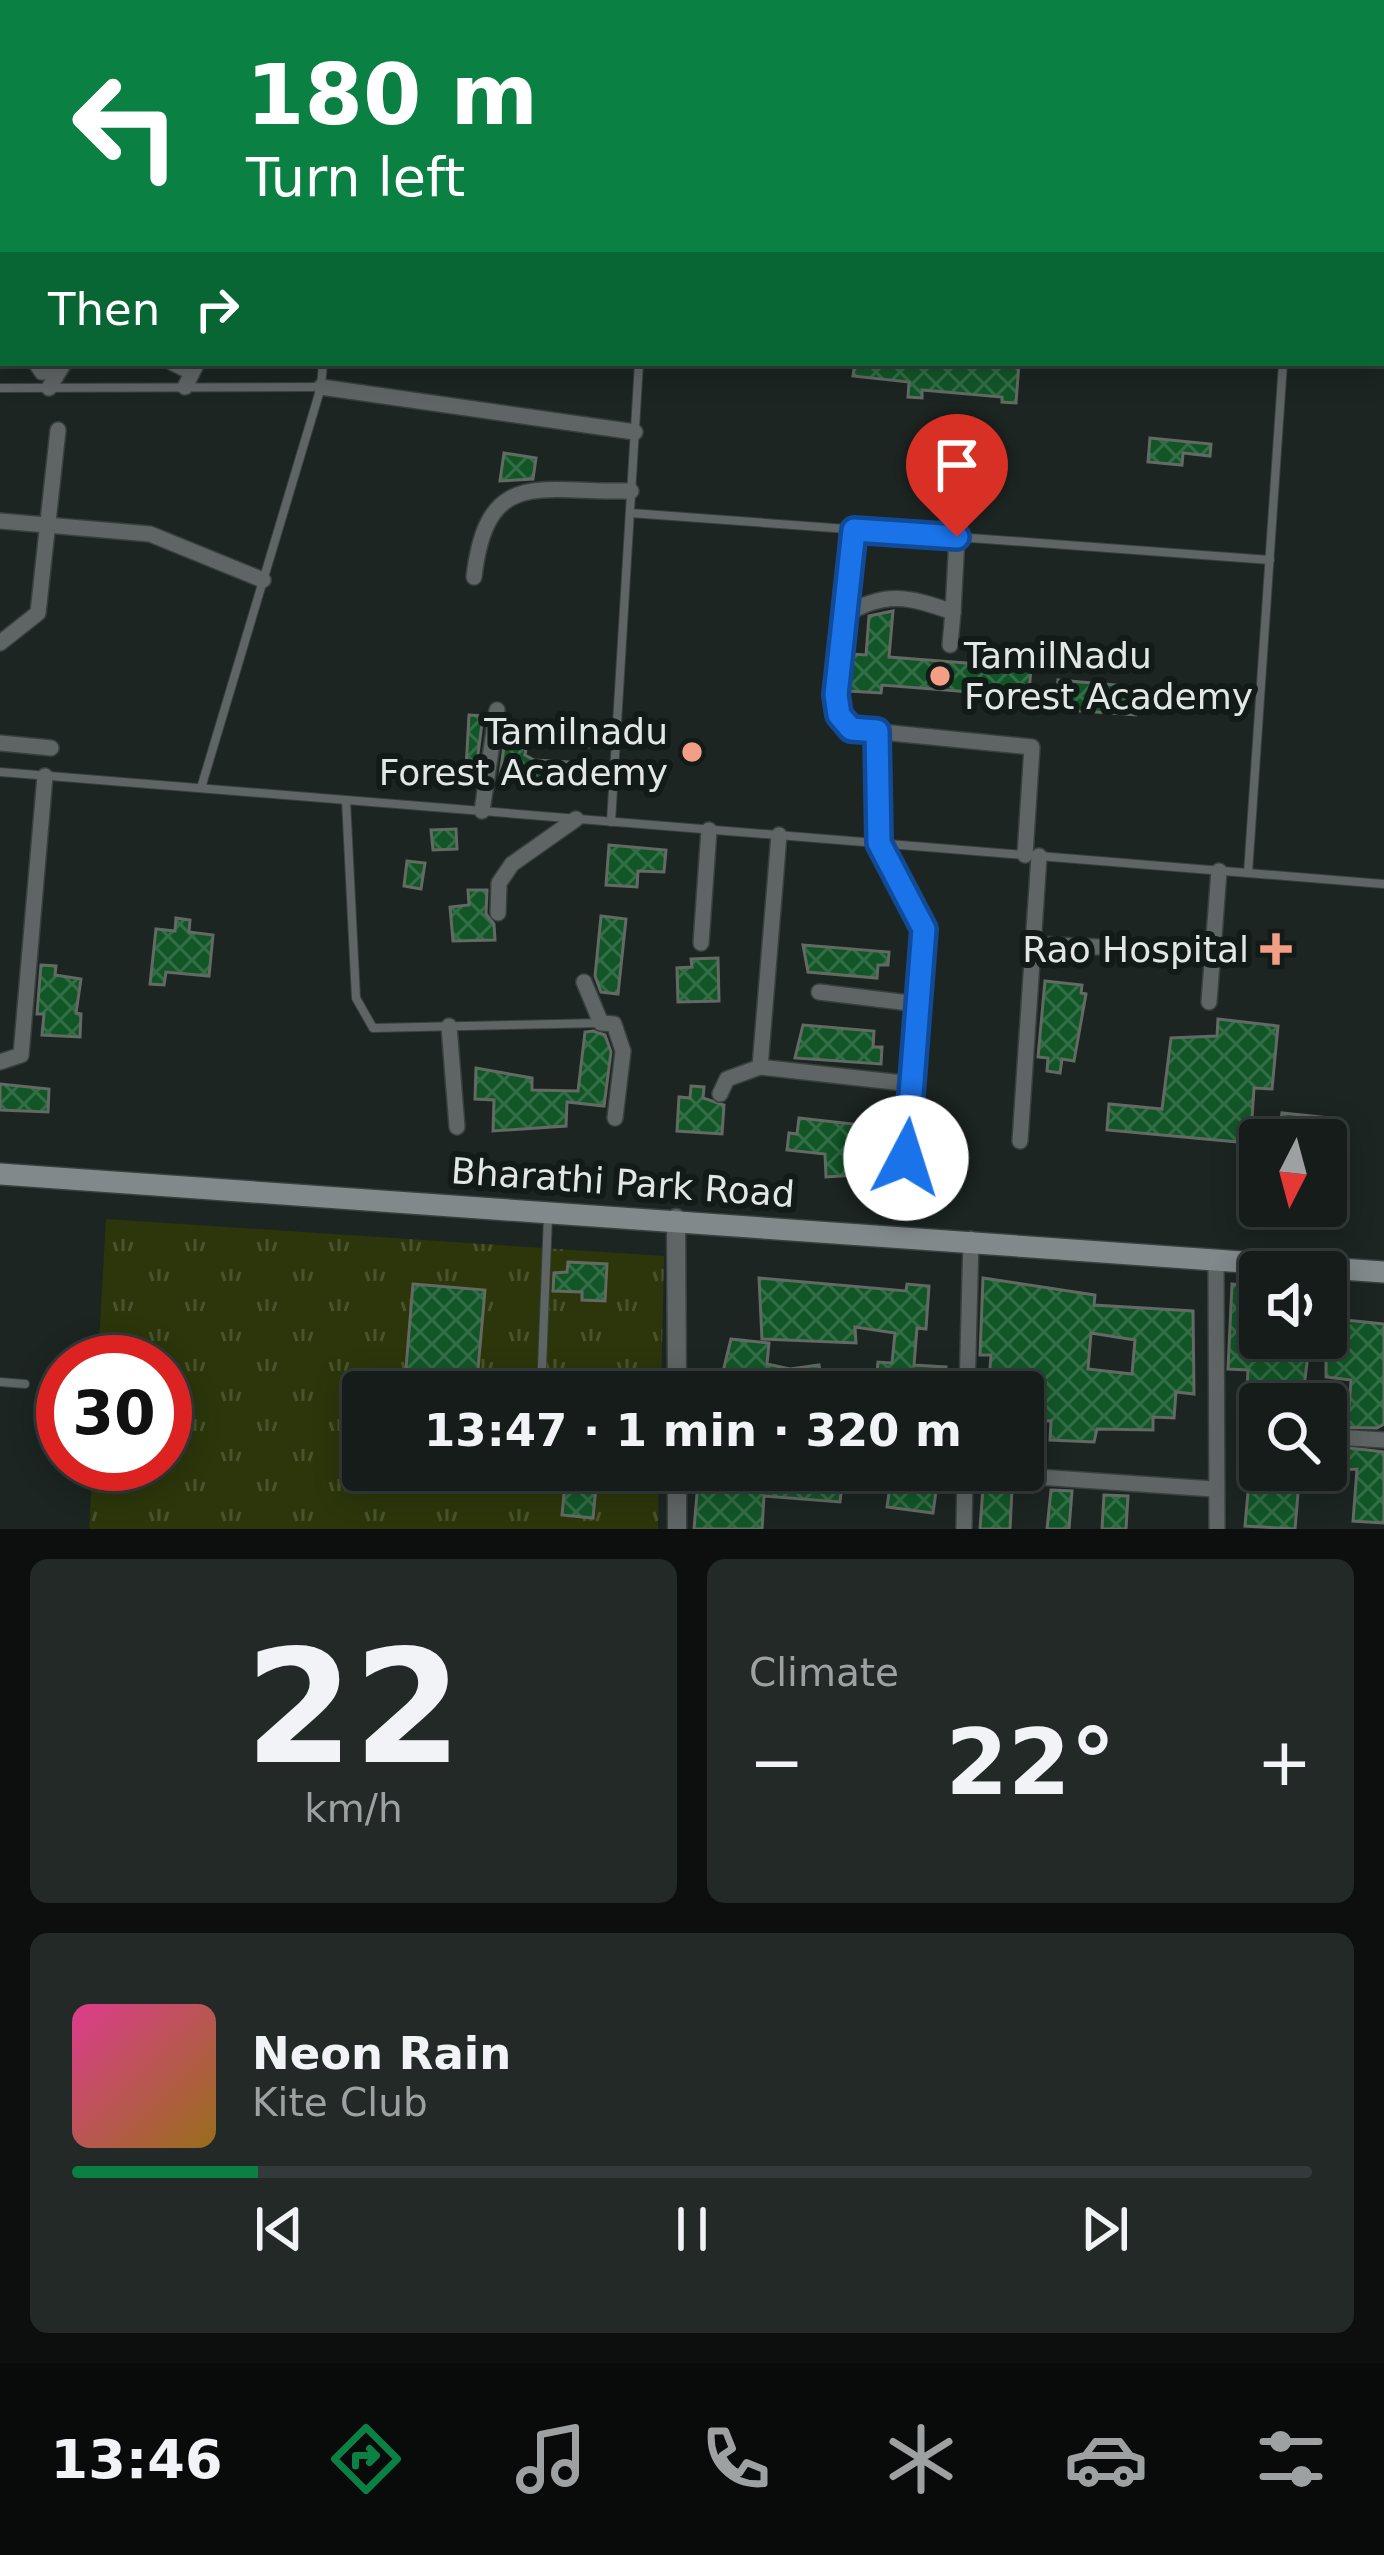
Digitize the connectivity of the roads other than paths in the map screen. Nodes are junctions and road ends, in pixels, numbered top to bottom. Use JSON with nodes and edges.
{"nodes":[{"id":1,"x":322,"y":366,"type":"edge"},
{"id":2,"x":639,"y":366,"type":"edge"},
{"id":3,"x":1283,"y":366,"type":"edge"},
{"id":4,"x":56,"y":374,"type":"edge"},
{"id":5,"x":191,"y":374,"type":"edge"},
{"id":6,"x":321,"y":387,"type":"junction"},
{"id":7,"x":0,"y":388,"type":"edge"},
{"id":8,"x":58,"y":430,"type":"dead end"},
{"id":9,"x":635,"y":432,"type":"junction"},
{"id":10,"x":632,"y":491,"type":"junction"},
{"id":11,"x":630,"y":513,"type":"junction"},
{"id":12,"x":0,"y":521,"type":"edge"},
{"id":13,"x":47,"y":525,"type":"junction"},
{"id":14,"x":854,"y":530,"type":"junction"},
{"id":15,"x":957,"y":537,"type":"junction"},
{"id":16,"x":1270,"y":560,"type":"junction"},
{"id":17,"x":474,"y":577,"type":"dead end"},
{"id":18,"x":263,"y":580,"type":"junction"},
{"id":19,"x":953,"y":612,"type":"junction"},
{"id":20,"x":845,"y":615,"type":"junction"},
{"id":21,"x":0,"y":643,"type":"edge"},
{"id":22,"x":950,"y":645,"type":"dead end"},
{"id":23,"x":497,"y":710,"type":"dead end"},
{"id":24,"x":877,"y":731,"type":"junction"},
{"id":25,"x":0,"y":743,"type":"edge"},
{"id":26,"x":51,"y":748,"type":"dead end"},
{"id":27,"x":0,"y":772,"type":"edge"},
{"id":28,"x":45,"y":776,"type":"junction"},
{"id":29,"x":201,"y":789,"type":"junction"},
{"id":30,"x":346,"y":800,"type":"junction"},
{"id":31,"x":482,"y":812,"type":"junction"},
{"id":32,"x":576,"y":819,"type":"junction"},
{"id":33,"x":611,"y":822,"type":"junction"},
{"id":34,"x":709,"y":830,"type":"junction"},
{"id":35,"x":778,"y":835,"type":"junction"},
{"id":36,"x":879,"y":843,"type":"junction"},
{"id":37,"x":1032,"y":856,"type":"junction"},
{"id":38,"x":1219,"y":871,"type":"junction"},
{"id":39,"x":1248,"y":873,"type":"junction"},
{"id":40,"x":1384,"y":884,"type":"edge"},
{"id":41,"x":498,"y":914,"type":"dead end"},
{"id":42,"x":701,"y":944,"type":"dead end"},
{"id":43,"x":1034,"y":944,"type":"junction"},
{"id":44,"x":1099,"y":947,"type":"dead end"},
{"id":45,"x":584,"y":982,"type":"dead end"},
{"id":46,"x":819,"y":992,"type":"dead end"},
{"id":47,"x":1209,"y":1002,"type":"dead end"},
{"id":48,"x":918,"y":1004,"type":"junction"},
{"id":49,"x":601,"y":1023,"type":"junction"},
{"id":50,"x":449,"y":1026,"type":"junction"},
{"id":51,"x":0,"y":1062,"type":"edge"},
{"id":52,"x":760,"y":1067,"type":"junction"},
{"id":53,"x":912,"y":1084,"type":"junction"},
{"id":54,"x":720,"y":1094,"type":"dead end"},
{"id":55,"x":615,"y":1118,"type":"dead end"},
{"id":56,"x":457,"y":1127,"type":"dead end"},
{"id":57,"x":1020,"y":1141,"type":"dead end"},
{"id":58,"x":0,"y":1174,"type":"edge"},
{"id":59,"x":903,"y":1196,"type":"dead end"},
{"id":60,"x":548,"y":1210,"type":"junction"},
{"id":61,"x":676,"y":1218,"type":"junction"},
{"id":62,"x":970,"y":1239,"type":"junction"},
{"id":63,"x":1216,"y":1258,"type":"junction"},
{"id":64,"x":1384,"y":1272,"type":"edge"},
{"id":65,"x":542,"y":1371,"type":"edge"},
{"id":66,"x":676,"y":1371,"type":"edge"},
{"id":67,"x":967,"y":1371,"type":"edge"},
{"id":68,"x":0,"y":1382,"type":"edge"},
{"id":69,"x":25,"y":1384,"type":"dead end"},
{"id":70,"x":1347,"y":1438,"type":"edge"},
{"id":71,"x":1384,"y":1440,"type":"edge"},
{"id":72,"x":1044,"y":1477,"type":"edge"},
{"id":73,"x":1213,"y":1489,"type":"junction"},
{"id":74,"x":677,"y":1491,"type":"edge"},
{"id":75,"x":965,"y":1491,"type":"edge"},
{"id":76,"x":677,"y":1529,"type":"edge"},
{"id":77,"x":964,"y":1529,"type":"edge"},
{"id":78,"x":1217,"y":1529,"type":"edge"}],
"edges":[{"from":1,"to":6,"type":"lane"},
{"from":2,"to":9,"type":"lane"},
{"from":3,"to":16,"type":"lane"},
{"from":4,"to":5,"type":"lane"},
{"from":4,"to":7,"type":"lane"},
{"from":5,"to":6,"type":"lane"},
{"from":6,"to":9,"type":"street"},
{"from":6,"to":18,"type":"lane"},
{"from":8,"to":13,"type":"street"},
{"from":9,"to":10,"type":"lane"},
{"from":10,"to":11,"type":"lane"},
{"from":10,"to":17,"type":"street"},
{"from":11,"to":14,"type":"lane"},
{"from":11,"to":33,"type":"lane"},
{"from":12,"to":13,"type":"street"},
{"from":13,"to":18,"type":"street"},
{"from":13,"to":21,"type":"street"},
{"from":14,"to":15,"type":"lane"},
{"from":14,"to":20,"type":"street"},
{"from":15,"to":16,"type":"lane"},
{"from":15,"to":19,"type":"street"},
{"from":16,"to":39,"type":"lane"},
{"from":18,"to":29,"type":"lane"},
{"from":19,"to":20,"type":"street"},
{"from":19,"to":22,"type":"street"},
{"from":20,"to":24,"type":"street"},
{"from":23,"to":31,"type":"street"},
{"from":24,"to":36,"type":"street"},
{"from":24,"to":37,"type":"street"},
{"from":25,"to":26,"type":"street"},
{"from":27,"to":28,"type":"lane"},
{"from":28,"to":29,"type":"lane"},
{"from":28,"to":51,"type":"street"},
{"from":29,"to":30,"type":"lane"},
{"from":30,"to":31,"type":"lane"},
{"from":30,"to":50,"type":"lane"},
{"from":31,"to":32,"type":"lane"},
{"from":32,"to":33,"type":"lane"},
{"from":32,"to":41,"type":"street"},
{"from":33,"to":34,"type":"lane"},
{"from":34,"to":35,"type":"lane"},
{"from":34,"to":42,"type":"street"},
{"from":35,"to":36,"type":"lane"},
{"from":35,"to":52,"type":"street"},
{"from":36,"to":37,"type":"lane"},
{"from":36,"to":48,"type":"street"},
{"from":37,"to":38,"type":"lane"},
{"from":37,"to":43,"type":"street"},
{"from":38,"to":39,"type":"lane"},
{"from":38,"to":47,"type":"street"},
{"from":39,"to":40,"type":"lane"},
{"from":43,"to":44,"type":"street"},
{"from":43,"to":57,"type":"street"},
{"from":45,"to":49,"type":"street"},
{"from":46,"to":48,"type":"street"},
{"from":48,"to":53,"type":"street"},
{"from":49,"to":50,"type":"lane"},
{"from":49,"to":55,"type":"street"},
{"from":50,"to":56,"type":"street"},
{"from":52,"to":53,"type":"street"},
{"from":52,"to":54,"type":"street"},
{"from":53,"to":59,"type":"street"},
{"from":58,"to":60,"type":"main road","name":"Bharathi Park Road"},
{"from":60,"to":61,"type":"main road","name":"Bharathi Park Road"},
{"from":60,"to":65,"type":"lane"},
{"from":61,"to":62,"type":"main road","name":"Bharathi Park Road"},
{"from":61,"to":66,"type":"street"},
{"from":62,"to":63,"type":"main road","name":"Bharathi Park Road"},
{"from":62,"to":67,"type":"street"},
{"from":63,"to":64,"type":"main road","name":"Bharathi Park Road"},
{"from":63,"to":73,"type":"street"},
{"from":68,"to":69,"type":"lane"},
{"from":70,"to":71,"type":"street"},
{"from":72,"to":73,"type":"street"},
{"from":73,"to":78,"type":"street"},
{"from":74,"to":76,"type":"street"},
{"from":75,"to":77,"type":"street"}]}
